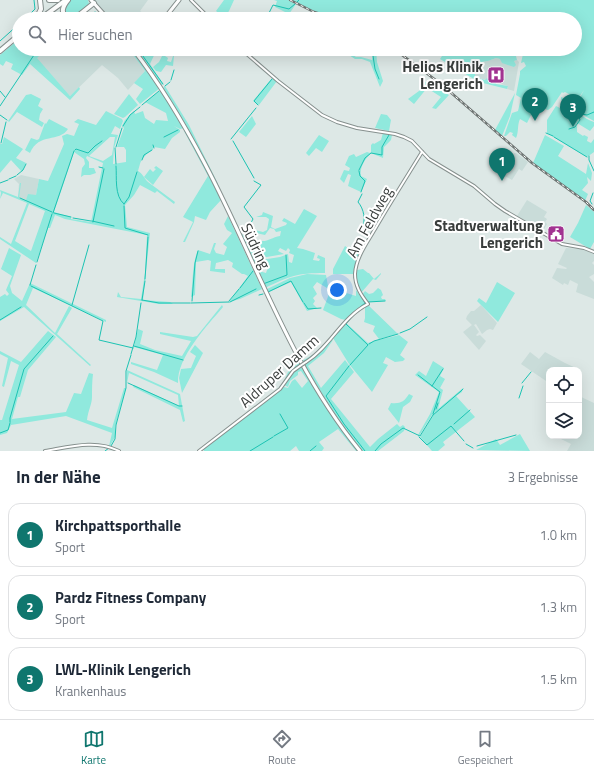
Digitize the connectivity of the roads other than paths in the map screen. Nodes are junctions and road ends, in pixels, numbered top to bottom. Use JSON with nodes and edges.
{"nodes":[{"id":1,"x":40,"y":0,"type":"edge"},
{"id":2,"x":49,"y":0,"type":"edge"},
{"id":3,"x":58,"y":0,"type":"edge"},
{"id":4,"x":61,"y":0,"type":"edge"},
{"id":5,"x":67,"y":0,"type":"edge"},
{"id":6,"x":179,"y":0,"type":"edge"},
{"id":7,"x":191,"y":0,"type":"edge"},
{"id":8,"x":94,"y":2,"type":"edge"},
{"id":9,"x":39,"y":12,"type":"edge"},
{"id":10,"x":45,"y":12,"type":"edge"},
{"id":11,"x":50,"y":12,"type":"edge"},
{"id":12,"x":63,"y":12,"type":"edge"},
{"id":13,"x":82,"y":12,"type":"edge"},
{"id":14,"x":82,"y":12,"type":"edge"},
{"id":15,"x":102,"y":12,"type":"edge"},
{"id":16,"x":170,"y":12,"type":"edge"},
{"id":17,"x":203,"y":12,"type":"edge"},
{"id":18,"x":12,"y":38,"type":"edge"},
{"id":19,"x":12,"y":41,"type":"edge"},
{"id":20,"x":0,"y":48,"type":"edge"},
{"id":21,"x":0,"y":51,"type":"edge"},
{"id":22,"x":138,"y":56,"type":"edge"},
{"id":23,"x":249,"y":56,"type":"edge"},
{"id":24,"x":422,"y":152,"type":"junction"},
{"id":25,"x":594,"y":252,"type":"edge"},
{"id":26,"x":368,"y":304,"type":"joint"},
{"id":27,"x":45,"y":451,"type":"edge"},
{"id":28,"x":119,"y":451,"type":"edge"},
{"id":29,"x":199,"y":451,"type":"edge"},
{"id":30,"x":360,"y":451,"type":"edge"}],
"edges":[{"from":1,"to":9,"type":"highway"},
{"from":2,"to":3,"type":"highway"},
{"from":4,"to":10,"type":"highway"},
{"from":5,"to":11,"type":"highway"},
{"from":5,"to":12,"type":"highway"},
{"from":6,"to":16,"type":"main road"},
{"from":7,"to":17,"type":"street"},
{"from":8,"to":13,"type":"highway"},
{"from":8,"to":14,"type":"highway"},
{"from":8,"to":15,"type":"main road"},
{"from":18,"to":20,"type":"highway"},
{"from":19,"to":21,"type":"highway"},
{"from":22,"to":30,"type":"main road","name":"Südring"},
{"from":23,"to":24,"type":"street"},
{"from":24,"to":25,"type":"street"},
{"from":24,"to":26,"type":"street","name":"Am Feldweg"},
{"from":26,"to":29,"type":"street","name":"Aldruper Damm","bridge":true},
{"from":27,"to":28,"type":"street"}]}
